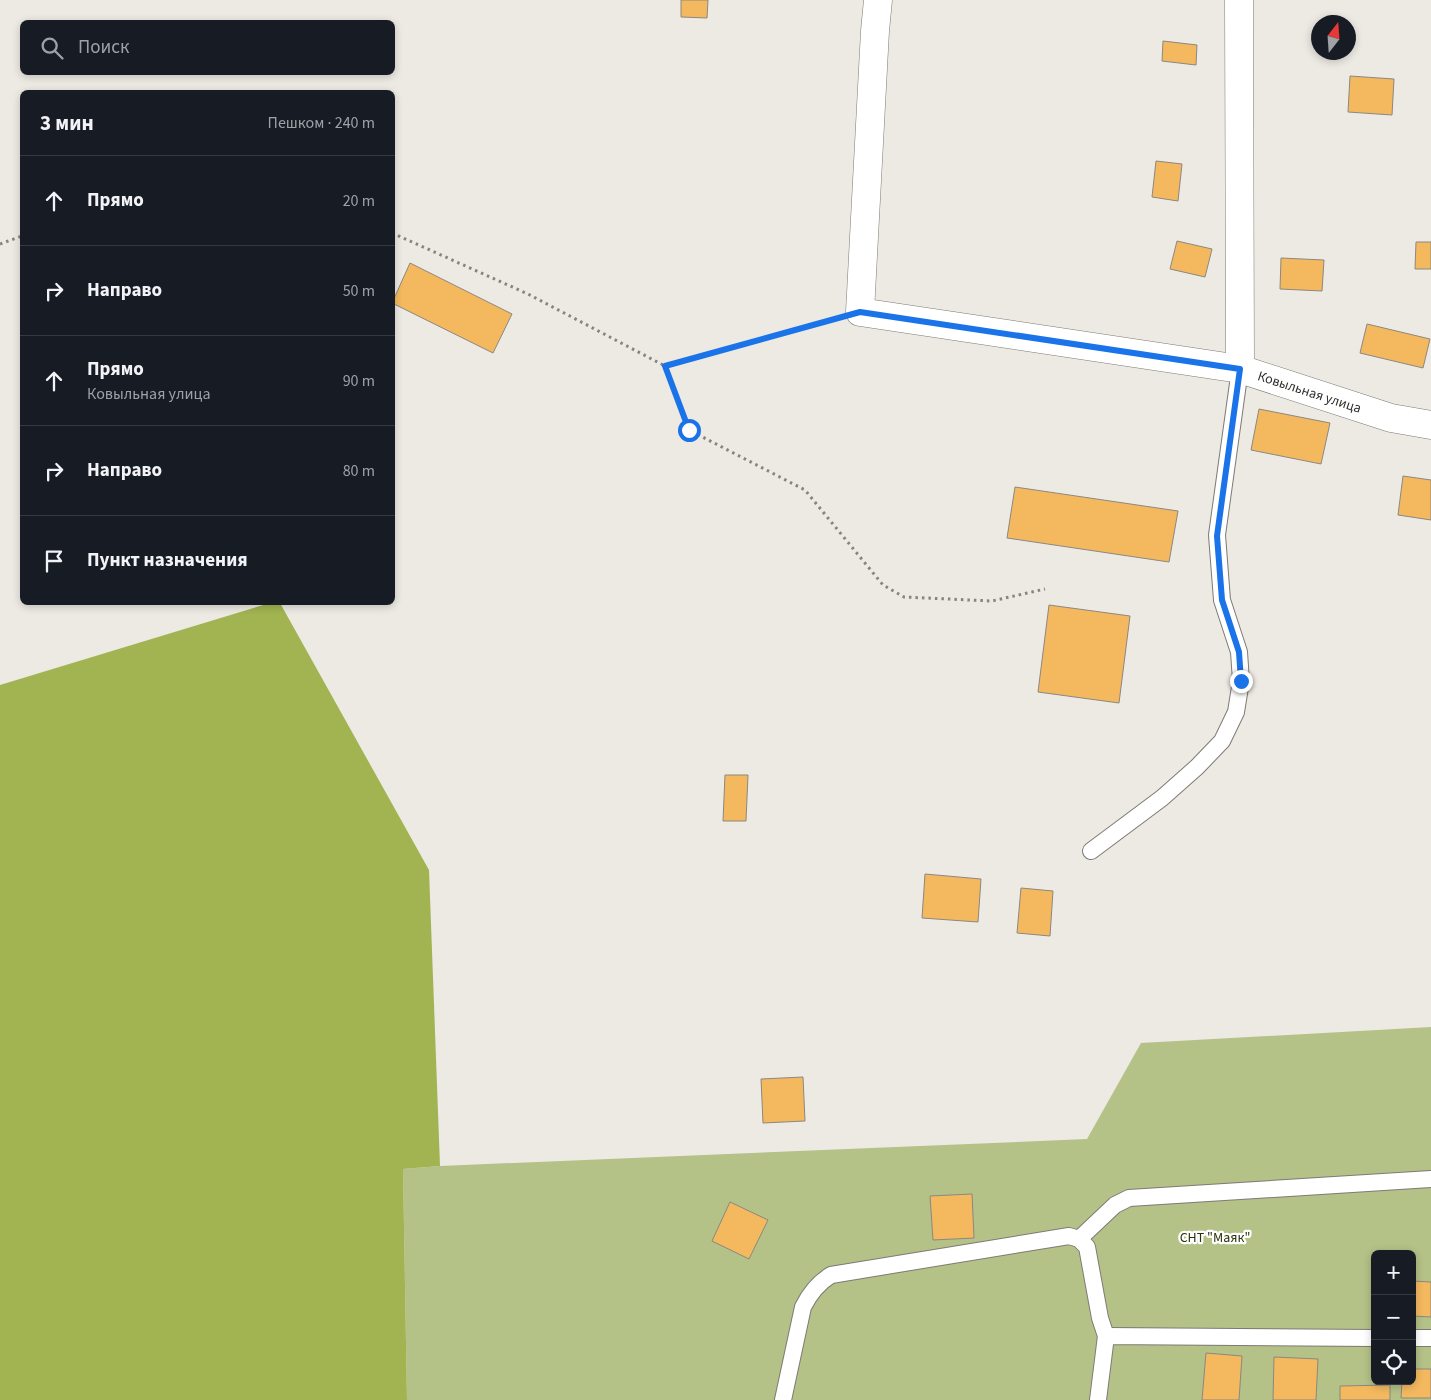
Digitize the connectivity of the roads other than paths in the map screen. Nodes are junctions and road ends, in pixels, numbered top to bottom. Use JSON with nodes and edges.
{"nodes":[{"id":1,"x":878,"y":0,"type":"edge"},
{"id":2,"x":1239,"y":0,"type":"edge"},
{"id":3,"x":1240,"y":369,"type":"junction"},
{"id":4,"x":1431,"y":425,"type":"edge"},
{"id":5,"x":1091,"y":851,"type":"dead end"},
{"id":6,"x":1431,"y":1179,"type":"edge"},
{"id":7,"x":1080,"y":1239,"type":"junction"},
{"id":8,"x":1106,"y":1336,"type":"junction"},
{"id":9,"x":1371,"y":1338,"type":"edge"},
{"id":10,"x":1416,"y":1338,"type":"edge"},
{"id":11,"x":1431,"y":1338,"type":"edge"},
{"id":12,"x":783,"y":1400,"type":"edge"},
{"id":13,"x":1098,"y":1400,"type":"edge"}],
"edges":[{"from":1,"to":3,"type":"street","name":"Ковыльная улица"},
{"from":2,"to":3,"type":"street"},
{"from":3,"to":4,"type":"street","name":"Ковыльная улица"},
{"from":3,"to":5,"type":"lane"},
{"from":6,"to":7,"type":"lane"},
{"from":7,"to":8,"type":"lane"},
{"from":7,"to":12,"type":"lane"},
{"from":8,"to":9,"type":"lane"},
{"from":8,"to":13,"type":"lane"},
{"from":10,"to":11,"type":"lane"}]}
